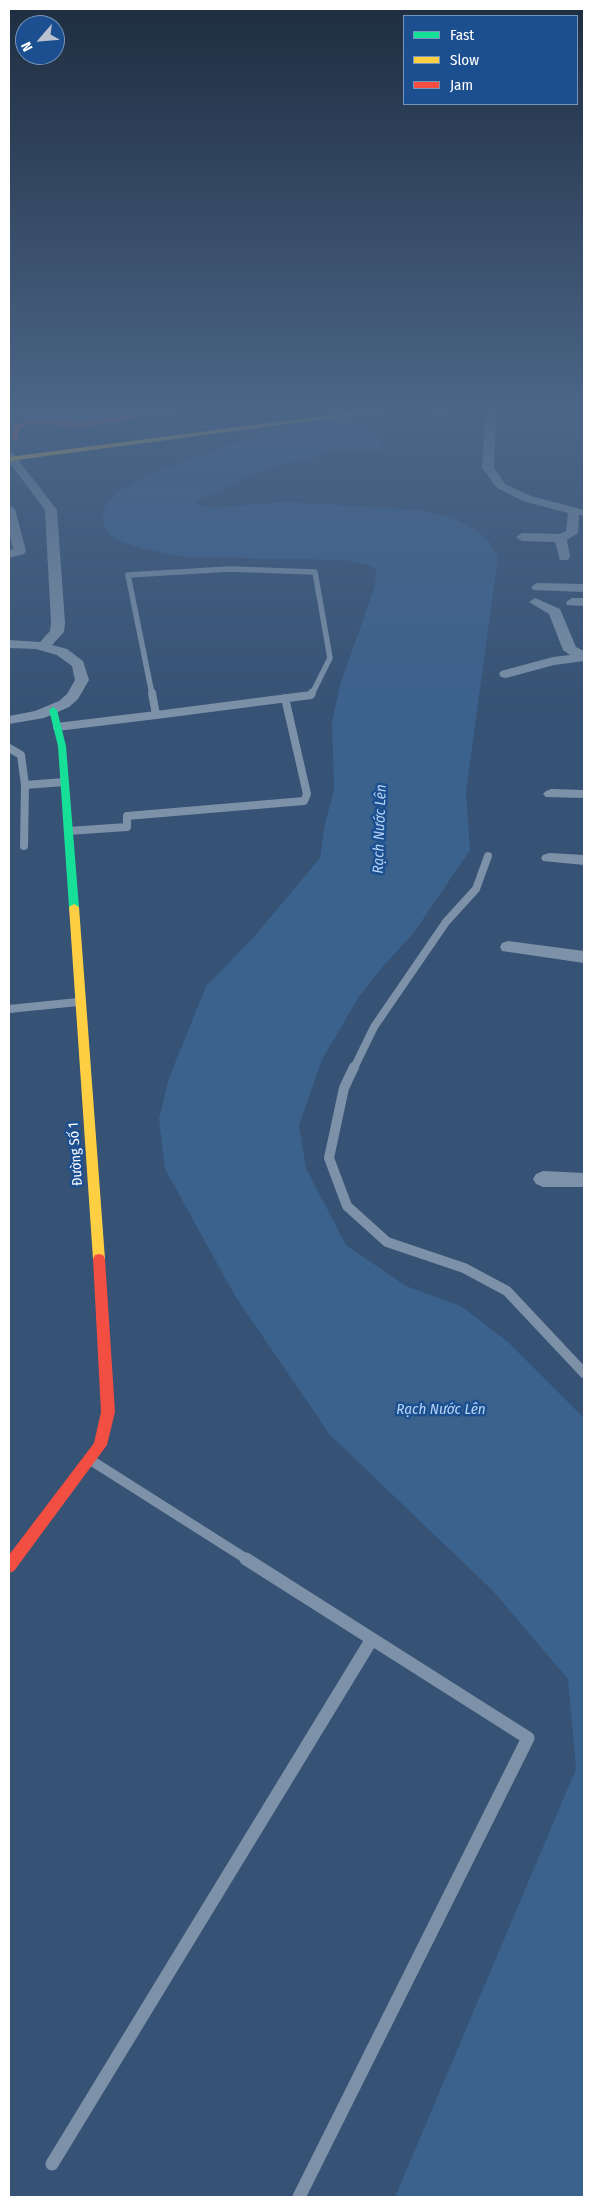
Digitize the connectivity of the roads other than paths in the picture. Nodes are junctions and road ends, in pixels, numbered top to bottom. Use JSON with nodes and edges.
{"nodes":[{"id":1,"x":10,"y":511,"type":"edge"},
{"id":2,"x":51,"y":511,"type":"edge"},
{"id":3,"x":579,"y":512,"type":"edge"},
{"id":4,"x":572,"y":535,"type":"edge"},
{"id":5,"x":522,"y":537,"type":"dead end"},
{"id":6,"x":9,"y":554,"type":"edge"},
{"id":7,"x":564,"y":557,"type":"dead end"},
{"id":8,"x":537,"y":587,"type":"dead end"},
{"id":9,"x":584,"y":588,"type":"edge"},
{"id":10,"x":535,"y":602,"type":"dead end"},
{"id":11,"x":9,"y":644,"type":"edge"},
{"id":12,"x":44,"y":646,"type":"junction"},
{"id":13,"x":584,"y":656,"type":"edge"},
{"id":14,"x":506,"y":674,"type":"dead end"},
{"id":15,"x":286,"y":698,"type":"junction"},
{"id":16,"x":53,"y":710,"type":"junction"},
{"id":17,"x":156,"y":715,"type":"junction"},
{"id":18,"x":9,"y":720,"type":"edge"},
{"id":19,"x":57,"y":727,"type":"junction"},
{"id":20,"x":9,"y":748,"type":"edge"},
{"id":21,"x":64,"y":782,"type":"junction"},
{"id":22,"x":25,"y":785,"type":"junction"},
{"id":23,"x":551,"y":794,"type":"dead end"},
{"id":24,"x":584,"y":794,"type":"edge"},
{"id":25,"x":67,"y":831,"type":"junction"},
{"id":26,"x":24,"y":846,"type":"dead end"},
{"id":27,"x":488,"y":856,"type":"dead end"},
{"id":28,"x":550,"y":858,"type":"dead end"},
{"id":29,"x":584,"y":860,"type":"edge"},
{"id":30,"x":508,"y":947,"type":"dead end"},
{"id":31,"x":584,"y":957,"type":"edge"},
{"id":32,"x":80,"y":1001,"type":"junction"},
{"id":33,"x":9,"y":1009,"type":"edge"},
{"id":34,"x":542,"y":1179,"type":"dead end"},
{"id":35,"x":584,"y":1180,"type":"edge"},
{"id":36,"x":584,"y":1373,"type":"edge"},
{"id":37,"x":90,"y":1460,"type":"junction"},
{"id":38,"x":9,"y":1566,"type":"edge"},
{"id":39,"x":372,"y":1639,"type":"junction"},
{"id":40,"x":52,"y":2164,"type":"dead end"},
{"id":41,"x":299,"y":2197,"type":"edge"}],
"edges":[{"from":1,"to":6,"type":"street"},
{"from":2,"to":12,"type":"street"},
{"from":3,"to":4,"type":"street"},
{"from":4,"to":5,"type":"street"},
{"from":4,"to":7,"type":"street"},
{"from":8,"to":9,"type":"street"},
{"from":10,"to":13,"type":"street"},
{"from":11,"to":12,"type":"street"},
{"from":12,"to":16,"type":"street"},
{"from":13,"to":14,"type":"street"},
{"from":15,"to":17,"type":"lane"},
{"from":15,"to":17,"type":"lane"},
{"from":15,"to":25,"type":"lane"},
{"from":16,"to":18,"type":"street"},
{"from":16,"to":19,"type":"main road","name":"Đường Số 1"},
{"from":17,"to":19,"type":"lane"},
{"from":19,"to":21,"type":"main road","name":"Đường Số 1"},
{"from":20,"to":22,"type":"lane"},
{"from":21,"to":22,"type":"lane"},
{"from":21,"to":25,"type":"main road","name":"Đường Số 1"},
{"from":22,"to":26,"type":"lane"},
{"from":23,"to":24,"type":"street"},
{"from":25,"to":32,"type":"main road","name":"Đường Số 1"},
{"from":27,"to":36,"type":"lane"},
{"from":28,"to":29,"type":"street"},
{"from":30,"to":31,"type":"street"},
{"from":32,"to":33,"type":"lane"},
{"from":32,"to":37,"type":"main road","name":"Đường Số 1"},
{"from":34,"to":35,"type":"street"},
{"from":37,"to":38,"type":"main road","name":"Đường Số 1"},
{"from":37,"to":39,"type":"lane"},
{"from":39,"to":40,"type":"lane"},
{"from":39,"to":41,"type":"lane"}]}
